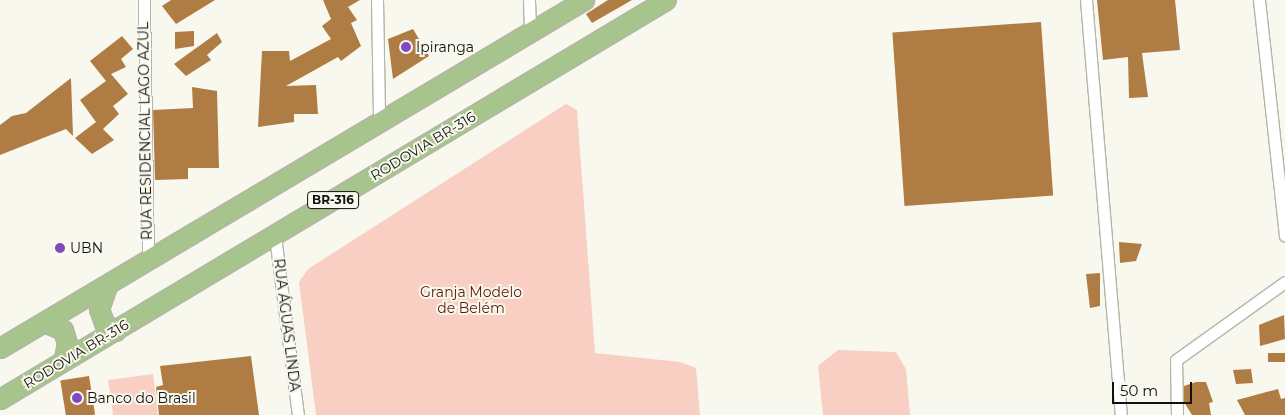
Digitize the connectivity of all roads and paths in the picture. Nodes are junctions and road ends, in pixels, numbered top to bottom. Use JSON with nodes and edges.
{"nodes":[{"id":1,"x":144,"y":0,"type":"edge"},
{"id":2,"x":377,"y":0,"type":"edge"},
{"id":3,"x":529,"y":0,"type":"edge"},
{"id":4,"x":584,"y":0,"type":"edge"},
{"id":5,"x":666,"y":0,"type":"edge"},
{"id":6,"x":1086,"y":0,"type":"edge"},
{"id":7,"x":1259,"y":0,"type":"edge"},
{"id":8,"x":530,"y":31,"type":"junction"},
{"id":9,"x":379,"y":120,"type":"junction"},
{"id":10,"x":275,"y":236,"type":"junction"},
{"id":11,"x":1285,"y":236,"type":"edge"},
{"id":12,"x":148,"y":261,"type":"junction"},
{"id":13,"x":1285,"y":282,"type":"edge"},
{"id":14,"x":108,"y":286,"type":"junction"},
{"id":15,"x":44,"y":322,"type":"junction"},
{"id":16,"x":115,"y":331,"type":"junction"},
{"id":17,"x":0,"y":348,"type":"edge"},
{"id":18,"x":64,"y":359,"type":"junction"},
{"id":19,"x":0,"y":399,"type":"edge"},
{"id":20,"x":298,"y":415,"type":"edge"},
{"id":21,"x":1121,"y":415,"type":"edge"},
{"id":22,"x":1177,"y":415,"type":"edge"}],
"edges":[{"from":1,"to":12,"type":"street","name":"RUA RESIDENCIAL LAGO AZUL"},
{"from":2,"to":9,"type":"street"},
{"from":3,"to":8,"type":"street"},
{"from":4,"to":8,"type":"highway"},
{"from":5,"to":10,"type":"highway","name":"RODOVIA BR-316","number":"BR-316"},
{"from":6,"to":21,"type":"street"},
{"from":7,"to":11,"type":"street"},
{"from":8,"to":9,"type":"highway"},
{"from":9,"to":12,"type":"highway"},
{"from":10,"to":16,"type":"highway","name":"RODOVIA BR-316","number":"BR-316"},
{"from":10,"to":20,"type":"street","name":"RUA ÁGUAS LINDA"},
{"from":12,"to":14,"type":"highway"},
{"from":13,"to":22,"type":"street"},
{"from":14,"to":15,"type":"highway"},
{"from":14,"to":16,"type":"highway"},
{"from":15,"to":17,"type":"highway"},
{"from":15,"to":18,"type":"highway"},
{"from":16,"to":18,"type":"highway","name":"RODOVIA BR-316","number":"BR-316"},
{"from":18,"to":19,"type":"highway","name":"RODOVIA BR-316","number":"BR-316"}]}
